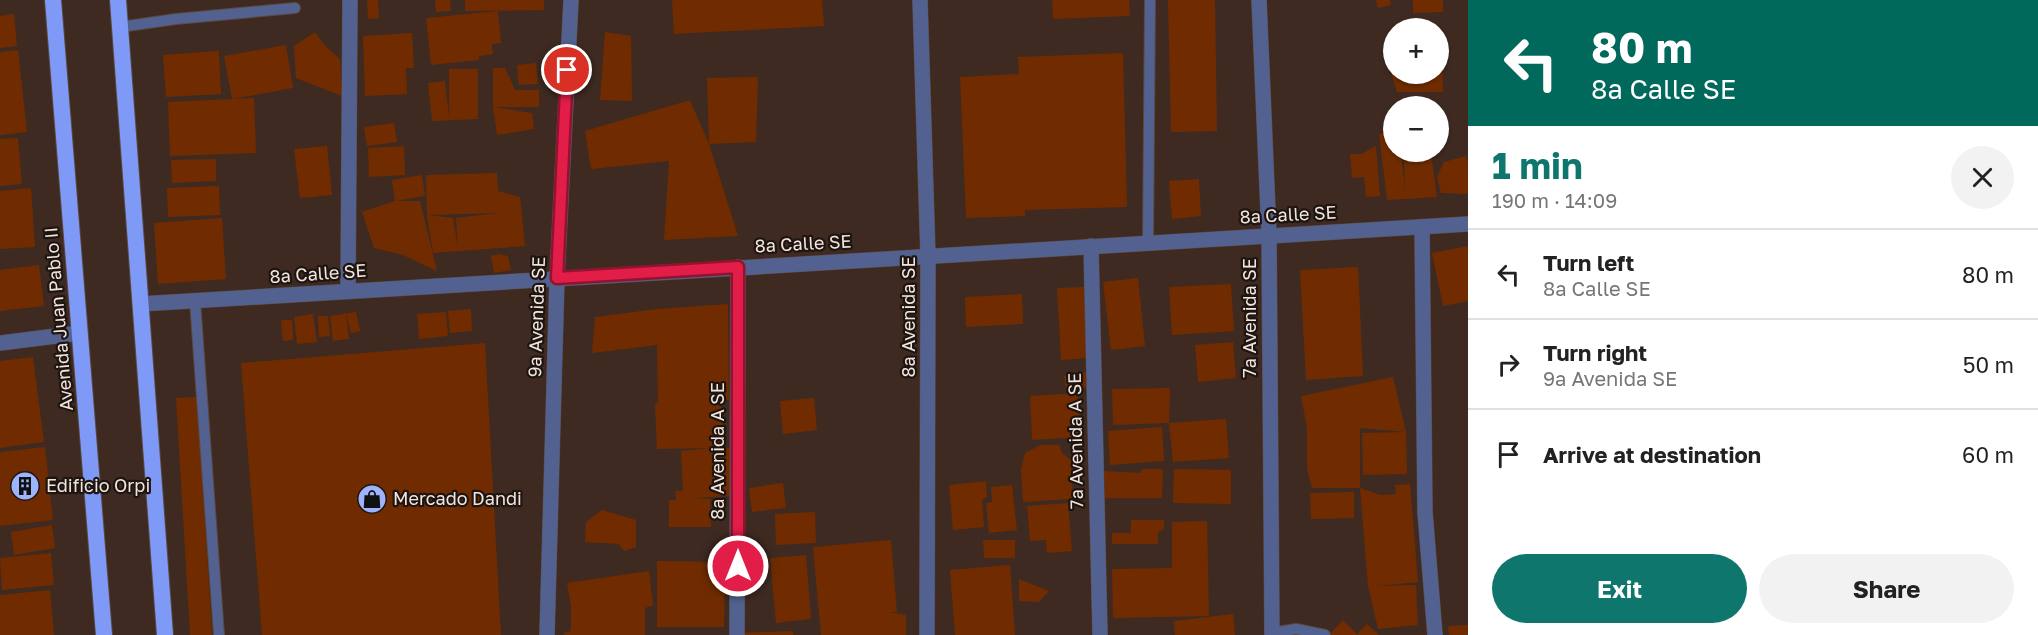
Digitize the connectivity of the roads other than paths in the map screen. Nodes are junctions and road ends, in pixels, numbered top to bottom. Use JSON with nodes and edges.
{"nodes":[{"id":1,"x":53,"y":0,"type":"edge"},
{"id":2,"x":118,"y":0,"type":"edge"},
{"id":3,"x":350,"y":0,"type":"edge"},
{"id":4,"x":571,"y":0,"type":"edge"},
{"id":5,"x":920,"y":0,"type":"edge"},
{"id":6,"x":1150,"y":0,"type":"edge"},
{"id":7,"x":1259,"y":0,"type":"edge"},
{"id":8,"x":295,"y":8,"type":"dead end"},
{"id":9,"x":120,"y":27,"type":"junction"},
{"id":10,"x":1468,"y":224,"type":"edge"},
{"id":11,"x":1422,"y":227,"type":"junction"},
{"id":12,"x":1269,"y":235,"type":"junction"},
{"id":13,"x":1148,"y":243,"type":"junction"},
{"id":14,"x":1091,"y":246,"type":"junction"},
{"id":15,"x":928,"y":256,"type":"junction"},
{"id":16,"x":738,"y":267,"type":"junction"},
{"id":17,"x":557,"y":278,"type":"junction"},
{"id":18,"x":348,"y":291,"type":"junction"},
{"id":19,"x":195,"y":301,"type":"junction"},
{"id":20,"x":140,"y":304,"type":"junction"},
{"id":21,"x":80,"y":333,"type":"junction"},
{"id":22,"x":0,"y":343,"type":"edge"},
{"id":23,"x":1272,"y":634,"type":"edge"},
{"id":24,"x":104,"y":635,"type":"edge"},
{"id":25,"x":165,"y":635,"type":"edge"},
{"id":26,"x":219,"y":635,"type":"edge"},
{"id":27,"x":547,"y":635,"type":"edge"},
{"id":28,"x":738,"y":635,"type":"edge"},
{"id":29,"x":927,"y":635,"type":"edge"},
{"id":30,"x":1100,"y":635,"type":"edge"},
{"id":31,"x":1326,"y":635,"type":"edge"},
{"id":32,"x":1435,"y":635,"type":"edge"}],
"edges":[{"from":1,"to":21,"type":"highway","name":"Avenida Juan Pablo II"},
{"from":2,"to":9,"type":"highway"},
{"from":3,"to":18,"type":"street"},
{"from":4,"to":17,"type":"street","name":"9a Avenida SE"},
{"from":5,"to":15,"type":"street","name":"8a Avenida SE"},
{"from":6,"to":13,"type":"lane"},
{"from":7,"to":12,"type":"street","name":"7a Avenida SE"},
{"from":8,"to":9,"type":"lane"},
{"from":9,"to":20,"type":"highway"},
{"from":10,"to":11,"type":"street","name":"8a Calle SE"},
{"from":11,"to":12,"type":"street","name":"8a Calle SE"},
{"from":11,"to":32,"type":"street"},
{"from":12,"to":13,"type":"street","name":"8a Calle SE"},
{"from":12,"to":23,"type":"street","name":"7a Avenida SE"},
{"from":13,"to":14,"type":"street","name":"8a Calle SE"},
{"from":14,"to":15,"type":"street","name":"8a Calle SE"},
{"from":14,"to":30,"type":"street","name":"7a Avenida A SE"},
{"from":15,"to":16,"type":"street","name":"8a Calle SE"},
{"from":15,"to":29,"type":"street","name":"8a Avenida SE"},
{"from":16,"to":17,"type":"street","name":"8a Calle SE"},
{"from":16,"to":28,"type":"street","name":"8a Avenida A SE"},
{"from":17,"to":18,"type":"street","name":"8a Calle SE"},
{"from":17,"to":27,"type":"street","name":"9a Avenida SE"},
{"from":18,"to":19,"type":"street","name":"8a Calle SE"},
{"from":19,"to":20,"type":"street","name":"8a Calle SE"},
{"from":19,"to":26,"type":"lane"},
{"from":20,"to":25,"type":"highway"},
{"from":21,"to":22,"type":"street"},
{"from":21,"to":24,"type":"highway","name":"Avenida Juan Pablo II"},
{"from":23,"to":31,"type":"lane"}]}
